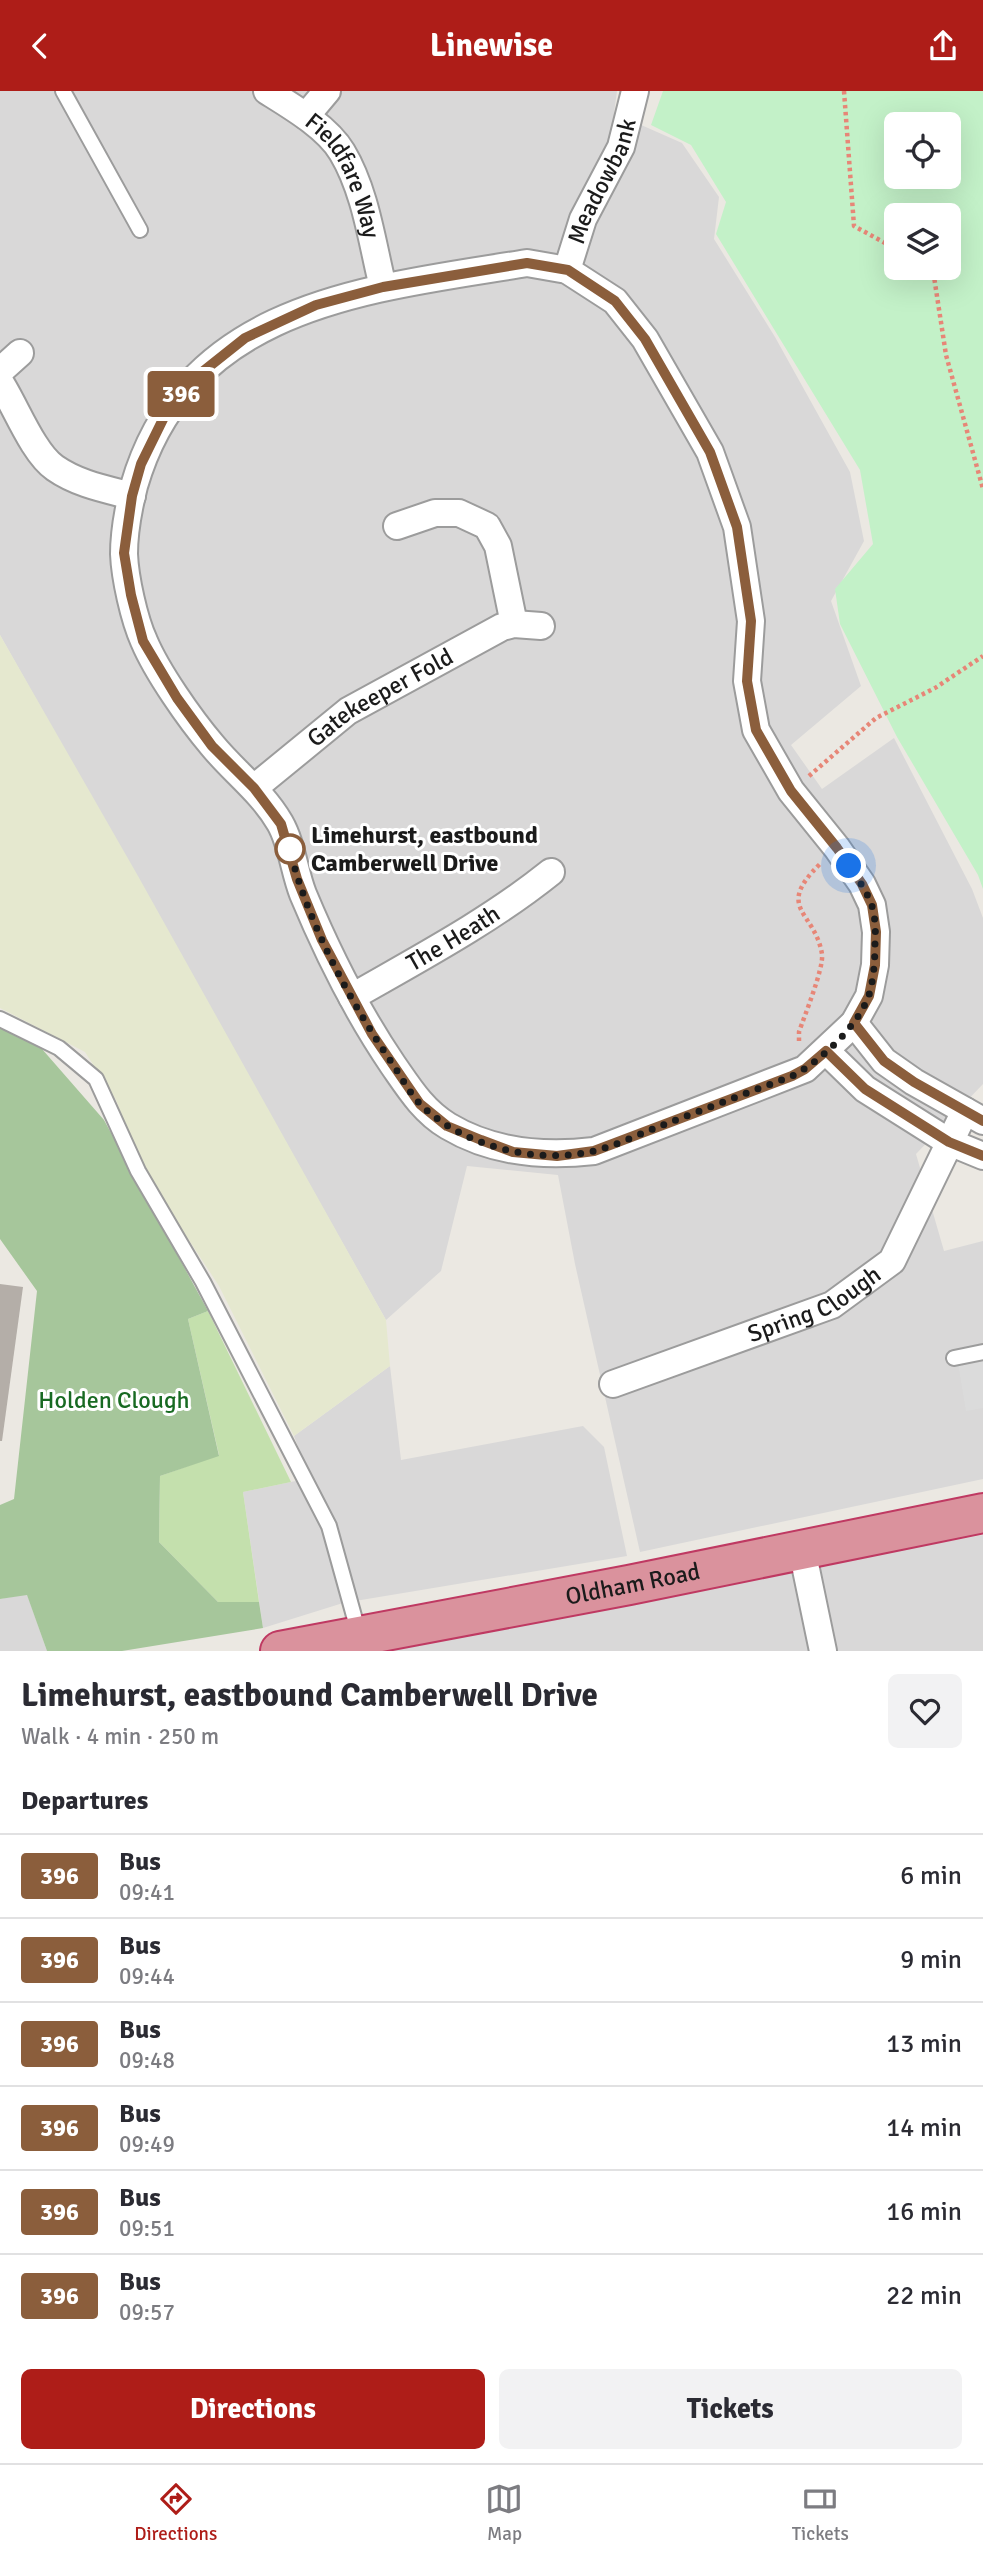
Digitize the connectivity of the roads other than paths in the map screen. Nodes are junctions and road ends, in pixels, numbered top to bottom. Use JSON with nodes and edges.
{"nodes":[{"id":1,"x":64,"y":91,"type":"edge"},
{"id":2,"x":267,"y":91,"type":"edge"},
{"id":3,"x":327,"y":91,"type":"edge"},
{"id":4,"x":635,"y":91,"type":"edge"},
{"id":5,"x":306,"y":115,"type":"junction"},
{"id":6,"x":140,"y":230,"type":"dead end"},
{"id":7,"x":568,"y":270,"type":"junction"},
{"id":8,"x":383,"y":287,"type":"junction"},
{"id":9,"x":20,"y":353,"type":"dead end"},
{"id":10,"x":0,"y":371,"type":"edge"},
{"id":11,"x":0,"y":381,"type":"edge"},
{"id":12,"x":132,"y":496,"type":"junction"},
{"id":13,"x":397,"y":526,"type":"dead end"},
{"id":14,"x":514,"y":624,"type":"junction"},
{"id":15,"x":541,"y":626,"type":"dead end"},
{"id":16,"x":254,"y":788,"type":"junction"},
{"id":17,"x":551,"y":872,"type":"dead end"},
{"id":18,"x":352,"y":997,"type":"junction"},
{"id":19,"x":0,"y":1019,"type":"edge"},
{"id":20,"x":854,"y":1023,"type":"junction"},
{"id":21,"x":826,"y":1051,"type":"junction"},
{"id":22,"x":974,"y":1116,"type":"edge"},
{"id":23,"x":949,"y":1142,"type":"junction"},
{"id":24,"x":983,"y":1156,"type":"edge"},
{"id":25,"x":983,"y":1352,"type":"edge"},
{"id":26,"x":954,"y":1358,"type":"dead end"},
{"id":27,"x":613,"y":1384,"type":"dead end"},
{"id":28,"x":983,"y":1513,"type":"edge"},
{"id":29,"x":802,"y":1550,"type":"junction"},
{"id":30,"x":359,"y":1636,"type":"junction"},
{"id":31,"x":280,"y":1651,"type":"edge"},
{"id":32,"x":823,"y":1651,"type":"edge"}],
"edges":[{"from":1,"to":6,"type":"lane"},
{"from":2,"to":5,"type":"street","name":"Fieldfare Way"},
{"from":3,"to":5,"type":"street"},
{"from":4,"to":7,"type":"street","name":"Meadowbank"},
{"from":5,"to":8,"type":"street","name":"Fieldfare Way"},
{"from":7,"to":8,"type":"street"},
{"from":7,"to":20,"type":"street"},
{"from":8,"to":12,"type":"street"},
{"from":9,"to":10,"type":"street"},
{"from":11,"to":12,"type":"street"},
{"from":12,"to":16,"type":"street"},
{"from":13,"to":14,"type":"street"},
{"from":14,"to":15,"type":"street","name":"Gatekeeper Fold"},
{"from":14,"to":16,"type":"street","name":"Gatekeeper Fold"},
{"from":16,"to":18,"type":"street"},
{"from":17,"to":18,"type":"street","name":"The Heath"},
{"from":18,"to":21,"type":"street"},
{"from":19,"to":30,"type":"lane"},
{"from":20,"to":21,"type":"street"},
{"from":20,"to":22,"type":"street"},
{"from":21,"to":23,"type":"street"},
{"from":22,"to":23,"type":"street","name":"Spring Clough"},
{"from":23,"to":24,"type":"street"},
{"from":23,"to":27,"type":"street","name":"Spring Clough"},
{"from":25,"to":26,"type":"lane"},
{"from":28,"to":29,"type":"highway","name":"Oldham Road"},
{"from":29,"to":30,"type":"highway","name":"Oldham Road"},
{"from":29,"to":32,"type":"street"},
{"from":30,"to":31,"type":"highway","name":"Oldham Road"}]}
